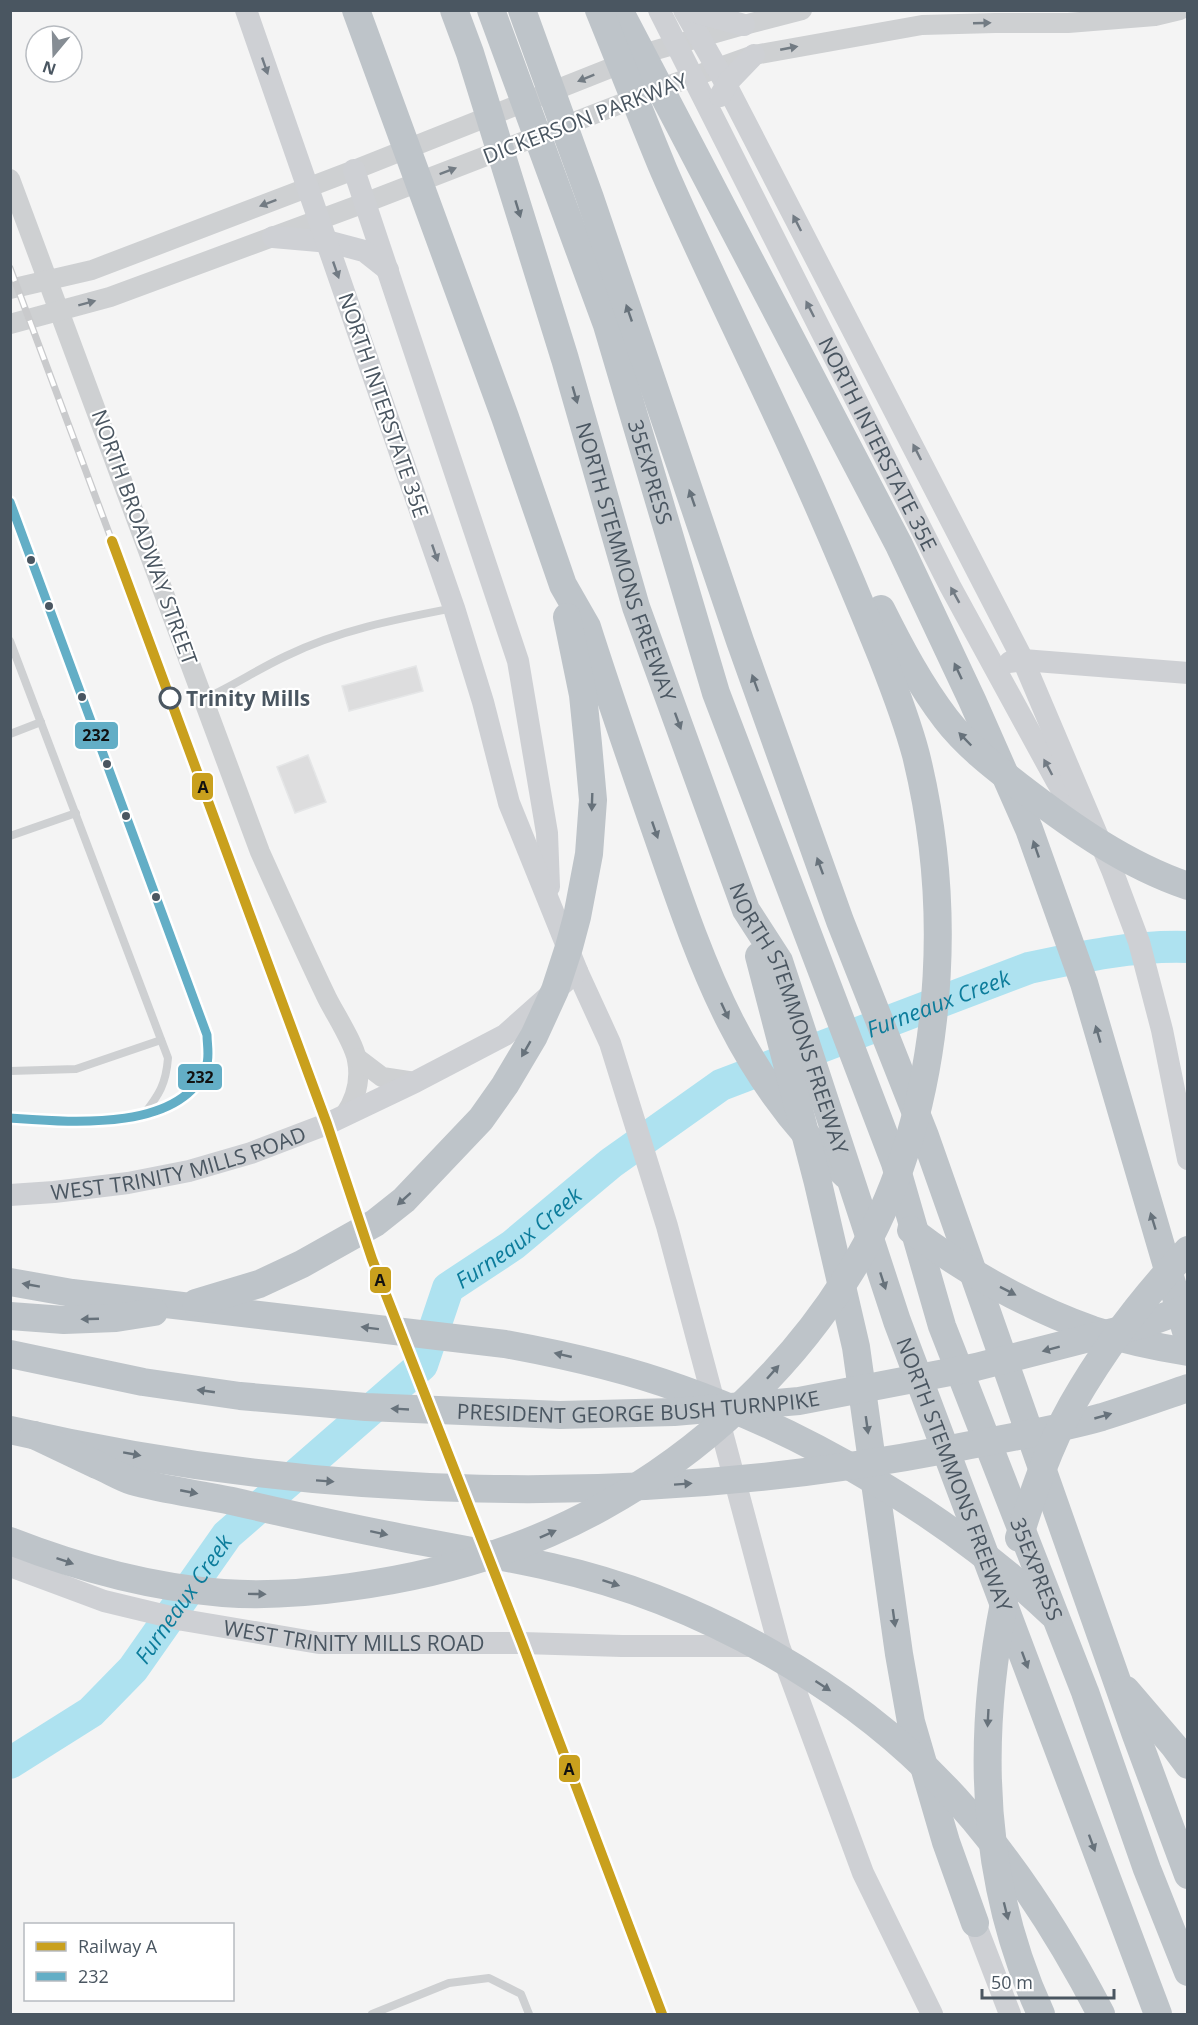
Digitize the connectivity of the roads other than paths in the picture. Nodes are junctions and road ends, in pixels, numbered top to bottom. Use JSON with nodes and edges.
{"nodes":[{"id":1,"x":246,"y":10,"type":"edge"},
{"id":2,"x":356,"y":10,"type":"edge"},
{"id":3,"x":454,"y":10,"type":"edge"},
{"id":4,"x":491,"y":10,"type":"edge"},
{"id":5,"x":522,"y":10,"type":"edge"},
{"id":6,"x":599,"y":10,"type":"edge"},
{"id":7,"x":619,"y":10,"type":"edge"},
{"id":8,"x":659,"y":10,"type":"edge"},
{"id":9,"x":686,"y":10,"type":"edge"},
{"id":10,"x":802,"y":10,"type":"edge"},
{"id":11,"x":1180,"y":10,"type":"edge"},
{"id":12,"x":744,"y":25,"type":"junction"},
{"id":13,"x":676,"y":44,"type":"junction"},
{"id":14,"x":754,"y":55,"type":"junction"},
{"id":15,"x":693,"y":77,"type":"junction"},
{"id":16,"x":730,"y":150,"type":"junction"},
{"id":17,"x":354,"y":170,"type":"junction"},
{"id":18,"x":10,"y":179,"type":"edge"},
{"id":19,"x":367,"y":202,"type":"junction"},
{"id":20,"x":273,"y":237,"type":"junction"},
{"id":21,"x":388,"y":270,"type":"junction"},
{"id":22,"x":10,"y":290,"type":"edge"},
{"id":23,"x":10,"y":324,"type":"edge"},
{"id":24,"x":10,"y":501,"type":"edge"},
{"id":25,"x":820,"y":507,"type":"junction"},
{"id":26,"x":563,"y":585,"type":"junction"},
{"id":27,"x":454,"y":608,"type":"junction"},
{"id":28,"x":10,"y":641,"type":"edge"},
{"id":29,"x":1023,"y":660,"type":"junction"},
{"id":30,"x":993,"y":666,"type":"junction"},
{"id":31,"x":1188,"y":673,"type":"edge"},
{"id":32,"x":204,"y":699,"type":"junction"},
{"id":33,"x":41,"y":722,"type":"junction"},
{"id":34,"x":10,"y":734,"type":"edge"},
{"id":35,"x":76,"y":813,"type":"junction"},
{"id":36,"x":10,"y":836,"type":"edge"},
{"id":37,"x":1112,"y":870,"type":"junction"},
{"id":38,"x":1188,"y":886,"type":"edge"},
{"id":39,"x":549,"y":903,"type":"junction"},
{"id":40,"x":771,"y":965,"type":"junction"},
{"id":41,"x":577,"y":971,"type":"junction"},
{"id":42,"x":161,"y":1040,"type":"junction"},
{"id":43,"x":357,"y":1058,"type":"junction"},
{"id":44,"x":10,"y":1071,"type":"edge"},
{"id":45,"x":415,"y":1082,"type":"junction"},
{"id":46,"x":143,"y":1115,"type":"junction"},
{"id":47,"x":344,"y":1116,"type":"junction"},
{"id":48,"x":10,"y":1118,"type":"edge"},
{"id":49,"x":1188,"y":1159,"type":"edge"},
{"id":50,"x":10,"y":1196,"type":"edge"},
{"id":51,"x":1188,"y":1250,"type":"edge"},
{"id":52,"x":10,"y":1282,"type":"edge"},
{"id":53,"x":1188,"y":1308,"type":"edge"},
{"id":54,"x":10,"y":1316,"type":"edge"},
{"id":55,"x":1188,"y":1338,"type":"edge"},
{"id":56,"x":1188,"y":1352,"type":"edge"},
{"id":57,"x":10,"y":1354,"type":"edge"},
{"id":58,"x":1188,"y":1388,"type":"edge"},
{"id":59,"x":22,"y":1432,"type":"edge"},
{"id":60,"x":10,"y":1541,"type":"edge"},
{"id":61,"x":10,"y":1566,"type":"edge"},
{"id":62,"x":779,"y":1646,"type":"junction"},
{"id":63,"x":1188,"y":1765,"type":"edge"},
{"id":64,"x":1188,"y":1875,"type":"edge"},
{"id":65,"x":975,"y":1923,"type":"joint"},
{"id":66,"x":1188,"y":1972,"type":"edge"},
{"id":67,"x":372,"y":2014,"type":"edge"},
{"id":68,"x":529,"y":2014,"type":"edge"},
{"id":69,"x":932,"y":2014,"type":"edge"},
{"id":70,"x":1010,"y":2014,"type":"edge"},
{"id":71,"x":1041,"y":2014,"type":"edge"},
{"id":72,"x":1101,"y":2014,"type":"edge"},
{"id":73,"x":1158,"y":2014,"type":"edge"}],
"edges":[{"from":1,"to":27,"type":"main road","name":"NORTH INTERSTATE 35E","one_way":true},
{"from":2,"to":26,"type":"highway"},
{"from":3,"to":40,"type":"highway","name":"NORTH STEMMONS FREEWAY","one_way":true},
{"from":4,"to":66,"type":"highway","name":"35EXPRESS"},
{"from":64,"to":5,"type":"highway","one_way":true},
{"from":6,"to":25,"type":"highway"},
{"from":55,"to":7,"type":"highway","one_way":true},
{"from":8,"to":13,"type":"main road","name":"NORTH INTERSTATE 35E"},
{"from":9,"to":12,"type":"main road"},
{"from":29,"to":9,"type":"main road","name":"NORTH INTERSTATE 35E","one_way":true},
{"from":10,"to":12,"type":"street","name":"DICKERSON PARKWAY"},
{"from":14,"to":11,"type":"street","name":"DICKERSON PARKWAY","one_way":true},
{"from":12,"to":13,"type":"street","name":"DICKERSON PARKWAY"},
{"from":13,"to":15,"type":"main road","name":"NORTH INTERSTATE 35E"},
{"from":13,"to":17,"type":"street","name":"DICKERSON PARKWAY","one_way":true},
{"from":14,"to":15,"type":"street","name":"DICKERSON PARKWAY"},
{"from":14,"to":16,"type":"main road"},
{"from":15,"to":16,"type":"main road","name":"NORTH INTERSTATE 35E"},
{"from":19,"to":15,"type":"street","name":"DICKERSON PARKWAY","one_way":true},
{"from":30,"to":16,"type":"main road","name":"NORTH INTERSTATE 35E","one_way":true},
{"from":17,"to":19,"type":"main road","name":"NORTH INTERSTATE 35E"},
{"from":17,"to":22,"type":"street","name":"DICKERSON PARKWAY","one_way":true},
{"from":18,"to":32,"type":"street","name":"NORTH BROADWAY STREET"},
{"from":19,"to":20,"type":"street","name":"DICKERSON PARKWAY"},
{"from":19,"to":21,"type":"main road","name":"NORTH INTERSTATE 35E"},
{"from":20,"to":21,"type":"main road"},
{"from":23,"to":20,"type":"street","name":"DICKERSON PARKWAY","one_way":true},
{"from":21,"to":39,"type":"main road","name":"NORTH INTERSTATE 35E"},
{"from":24,"to":46,"type":"lane"},
{"from":38,"to":25,"type":"highway","one_way":true},
{"from":60,"to":25,"type":"highway","one_way":true},
{"from":26,"to":54,"type":"highway","one_way":true},
{"from":26,"to":56,"type":"highway","one_way":true},
{"from":27,"to":32,"type":"lane"},
{"from":27,"to":39,"type":"main road","name":"NORTH INTERSTATE 35E"},
{"from":28,"to":33,"type":"lane"},
{"from":29,"to":30,"type":"main road"},
{"from":29,"to":31,"type":"main road"},
{"from":29,"to":37,"type":"main road","name":"NORTH INTERSTATE 35E"},
{"from":37,"to":30,"type":"main road","name":"NORTH INTERSTATE 35E","one_way":true},
{"from":32,"to":43,"type":"street","name":"NORTH BROADWAY STREET"},
{"from":33,"to":34,"type":"lane"},
{"from":33,"to":35,"type":"lane"},
{"from":35,"to":36,"type":"lane"},
{"from":35,"to":42,"type":"lane"},
{"from":37,"to":49,"type":"main road","name":"NORTH INTERSTATE 35E"},
{"from":39,"to":41,"type":"main road","name":"NORTH INTERSTATE 35E"},
{"from":40,"to":65,"type":"highway","one_way":true},
{"from":40,"to":73,"type":"highway","name":"NORTH STEMMONS FREEWAY","one_way":true},
{"from":41,"to":45,"type":"main road","name":"WEST TRINITY MILLS ROAD"},
{"from":41,"to":62,"type":"main road","name":"NORTH INTERSTATE 35E"},
{"from":42,"to":44,"type":"lane"},
{"from":42,"to":46,"type":"lane"},
{"from":43,"to":45,"type":"street","name":"NORTH BROADWAY STREET"},
{"from":43,"to":47,"type":"street","name":"NORTH BROADWAY STREET"},
{"from":45,"to":47,"type":"main road","name":"WEST TRINITY MILLS ROAD"},
{"from":46,"to":48,"type":"lane"},
{"from":47,"to":50,"type":"main road","name":"WEST TRINITY MILLS ROAD"},
{"from":51,"to":71,"type":"highway","one_way":true},
{"from":63,"to":52,"type":"highway","one_way":true},
{"from":53,"to":57,"type":"highway","name":"PRESIDENT GEORGE BUSH TURNPIKE","one_way":true},
{"from":59,"to":58,"type":"highway","one_way":true},
{"from":59,"to":72,"type":"highway","one_way":true},
{"from":61,"to":62,"type":"main road","name":"WEST TRINITY MILLS ROAD"},
{"from":62,"to":69,"type":"main road","name":"NORTH INTERSTATE 35E"},
{"from":65,"to":70,"type":"main road"},
{"from":67,"to":68,"type":"lane"}]}
